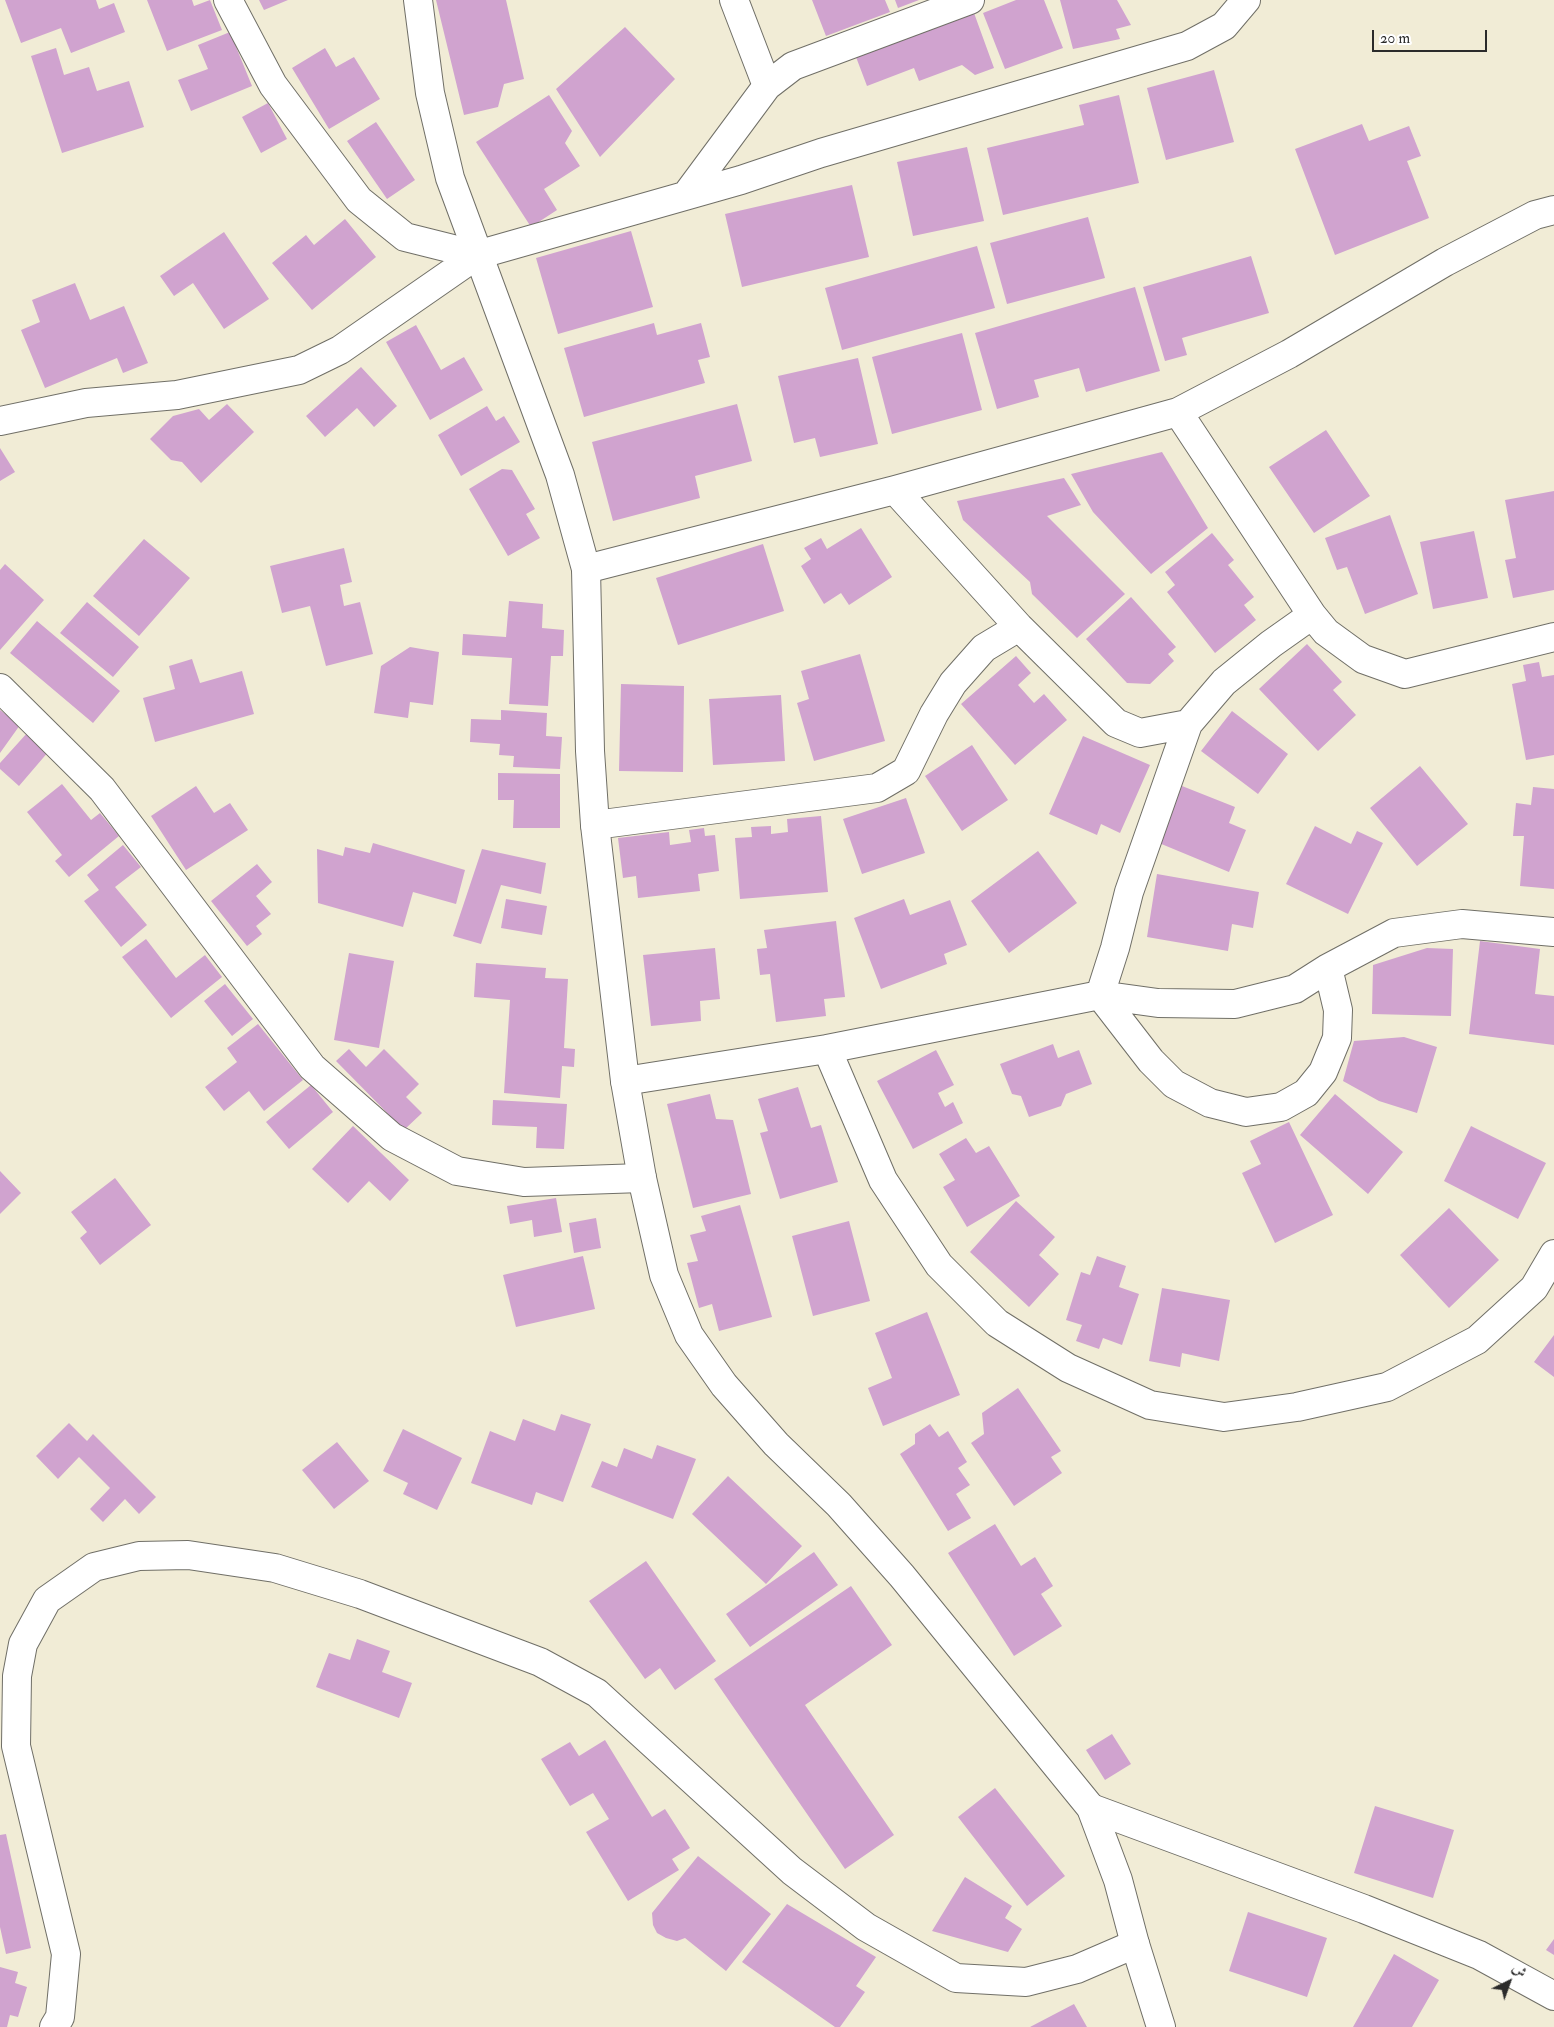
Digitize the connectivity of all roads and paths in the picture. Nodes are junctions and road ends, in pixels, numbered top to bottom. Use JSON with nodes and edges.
{"nodes":[{"id":1,"x":228,"y":0,"type":"edge"},
{"id":2,"x":418,"y":0,"type":"edge"},
{"id":3,"x":734,"y":0,"type":"edge"},
{"id":4,"x":970,"y":0,"type":"edge"},
{"id":5,"x":1246,"y":0,"type":"edge"},
{"id":6,"x":767,"y":86,"type":"junction"},
{"id":7,"x":688,"y":194,"type":"junction"},
{"id":8,"x":1554,"y":210,"type":"edge"},
{"id":9,"x":478,"y":255,"type":"junction"},
{"id":10,"x":1178,"y":412,"type":"junction"},
{"id":11,"x":0,"y":421,"type":"edge"},
{"id":12,"x":895,"y":490,"type":"junction"},
{"id":13,"x":586,"y":569,"type":"junction"},
{"id":14,"x":1312,"y":615,"type":"junction"},
{"id":15,"x":1019,"y":627,"type":"junction"},
{"id":16,"x":1554,"y":637,"type":"edge"},
{"id":17,"x":0,"y":688,"type":"edge"},
{"id":18,"x":1188,"y":724,"type":"junction"},
{"id":19,"x":595,"y":825,"type":"junction"},
{"id":20,"x":1554,"y":932,"type":"edge"},
{"id":21,"x":1328,"y":968,"type":"junction"},
{"id":22,"x":1100,"y":995,"type":"junction"},
{"id":23,"x":827,"y":1049,"type":"junction"},
{"id":24,"x":625,"y":1081,"type":"junction"},
{"id":25,"x":642,"y":1178,"type":"junction"},
{"id":26,"x":1554,"y":1254,"type":"edge"},
{"id":27,"x":1091,"y":1808,"type":"junction"},
{"id":28,"x":1135,"y":1944,"type":"junction"},
{"id":29,"x":1554,"y":1996,"type":"edge"},
{"id":30,"x":54,"y":2027,"type":"edge"},
{"id":31,"x":1161,"y":2027,"type":"edge"}],
"edges":[{"from":1,"to":9,"type":"street"},
{"from":2,"to":9,"type":"street"},
{"from":3,"to":6,"type":"street"},
{"from":4,"to":6,"type":"street"},
{"from":5,"to":7,"type":"street"},
{"from":6,"to":7,"type":"street"},
{"from":7,"to":9,"type":"street"},
{"from":8,"to":10,"type":"street"},
{"from":9,"to":11,"type":"street"},
{"from":9,"to":13,"type":"street"},
{"from":10,"to":12,"type":"street"},
{"from":10,"to":14,"type":"street"},
{"from":12,"to":13,"type":"street"},
{"from":12,"to":15,"type":"street"},
{"from":13,"to":19,"type":"street"},
{"from":14,"to":16,"type":"street"},
{"from":14,"to":18,"type":"street"},
{"from":15,"to":18,"type":"street"},
{"from":15,"to":19,"type":"street"},
{"from":17,"to":25,"type":"street"},
{"from":18,"to":22,"type":"street"},
{"from":19,"to":24,"type":"street"},
{"from":20,"to":21,"type":"street"},
{"from":21,"to":22,"type":"street"},
{"from":21,"to":22,"type":"street"},
{"from":22,"to":23,"type":"street"},
{"from":23,"to":24,"type":"street"},
{"from":23,"to":26,"type":"street"},
{"from":24,"to":25,"type":"street"},
{"from":25,"to":27,"type":"street"},
{"from":27,"to":28,"type":"street"},
{"from":27,"to":29,"type":"street"},
{"from":28,"to":30,"type":"street"},
{"from":28,"to":31,"type":"street"}]}
